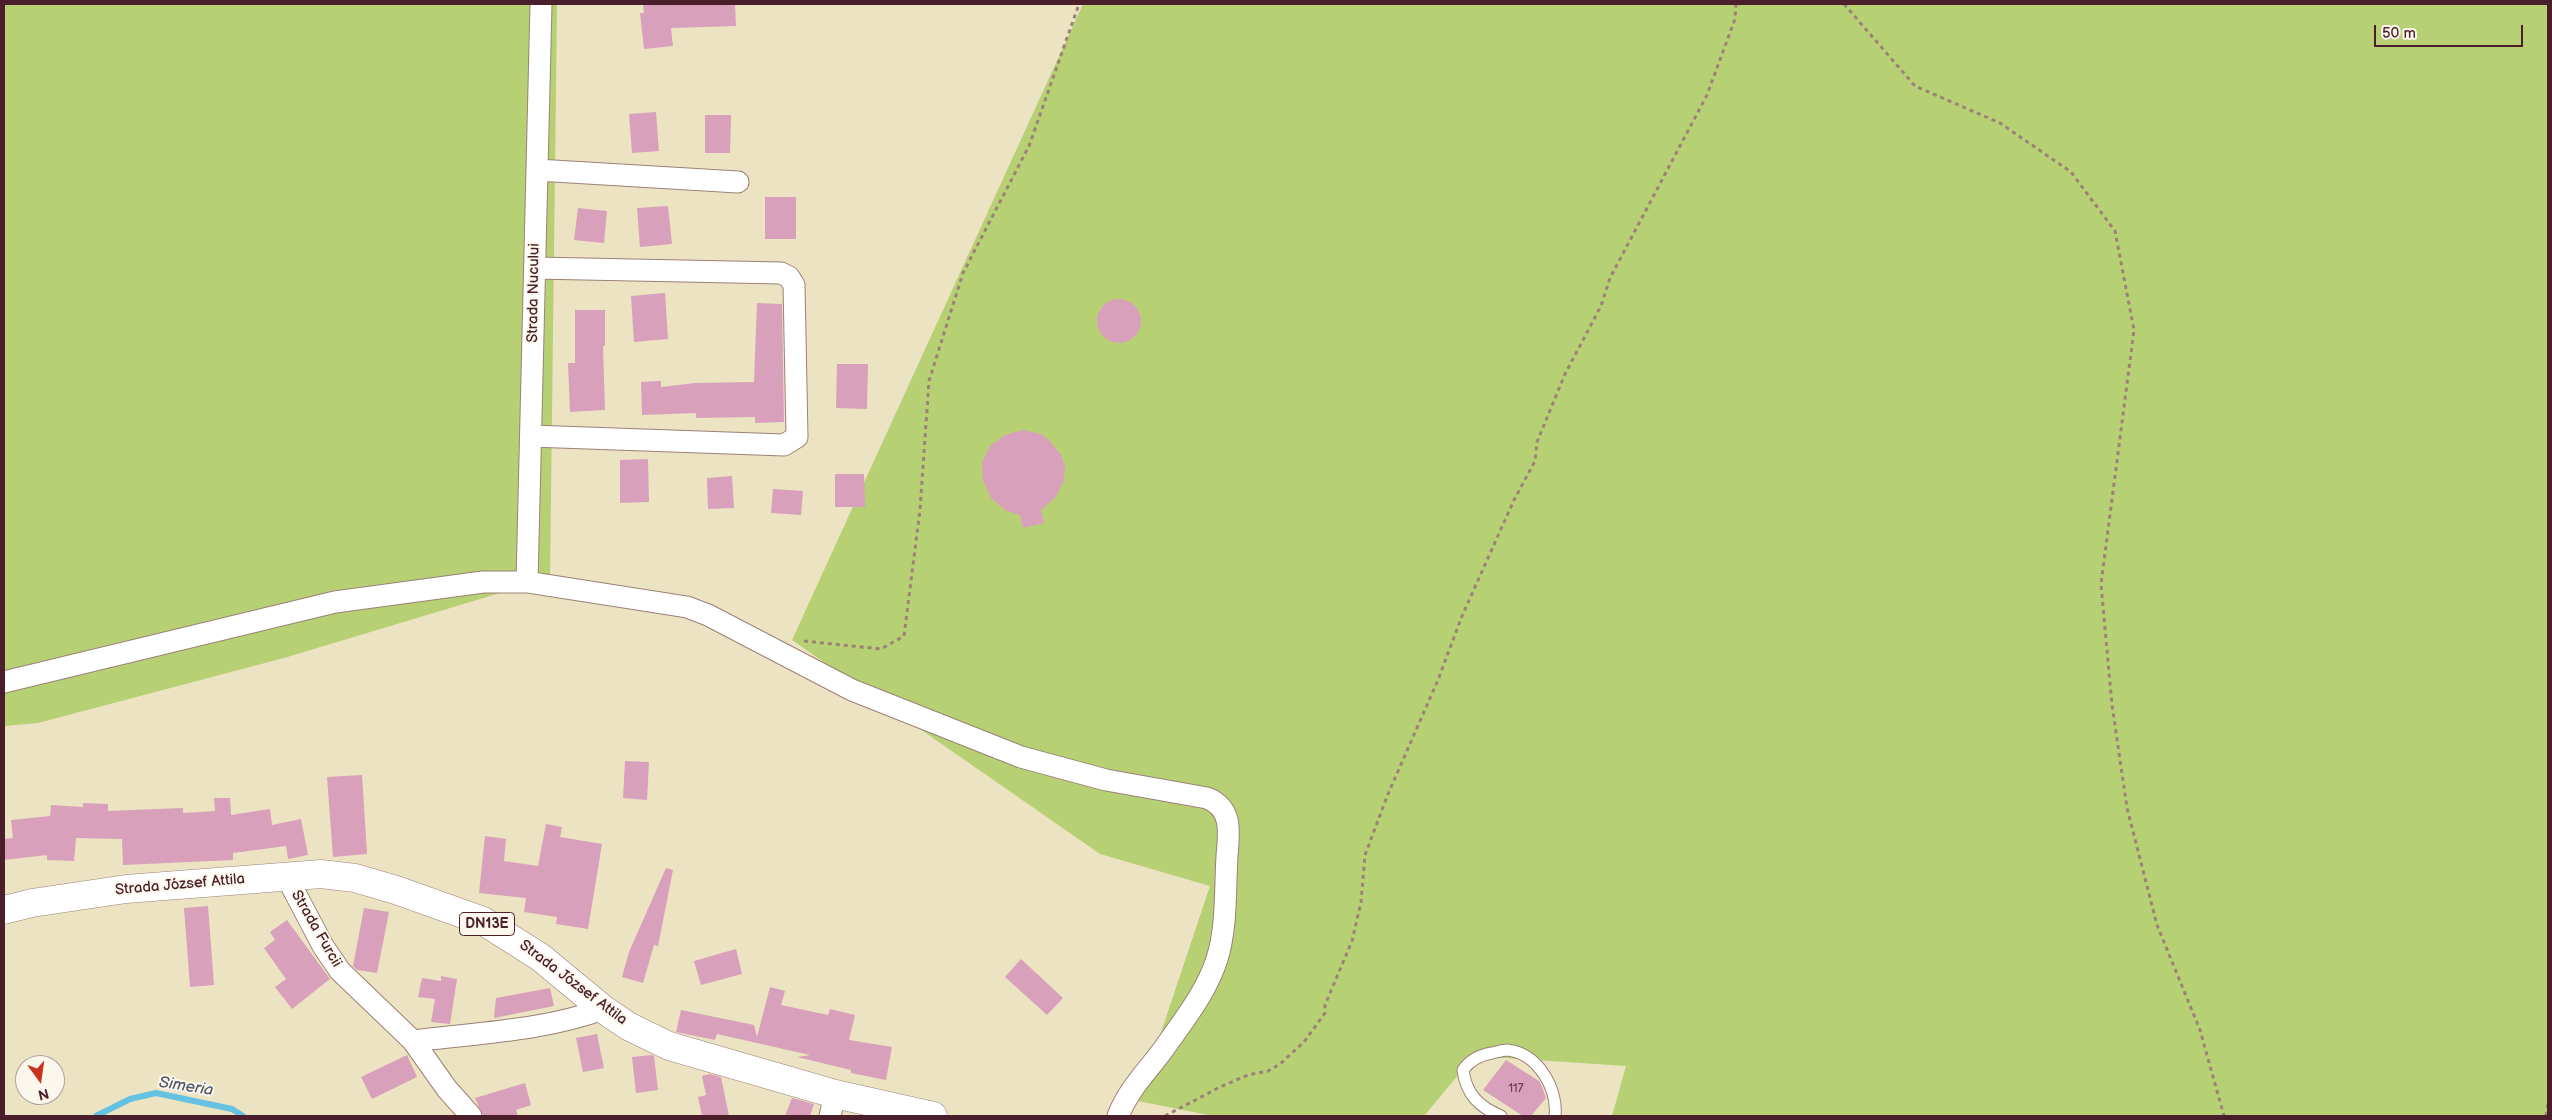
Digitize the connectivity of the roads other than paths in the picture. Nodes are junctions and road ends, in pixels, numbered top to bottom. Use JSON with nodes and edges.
{"nodes":[{"id":1,"x":541,"y":4,"type":"edge"},
{"id":2,"x":537,"y":170,"type":"junction"},
{"id":3,"x":738,"y":182,"type":"dead end"},
{"id":4,"x":534,"y":268,"type":"junction"},
{"id":5,"x":530,"y":436,"type":"junction"},
{"id":6,"x":527,"y":582,"type":"junction"},
{"id":7,"x":4,"y":682,"type":"edge"},
{"id":8,"x":289,"y":876,"type":"junction"},
{"id":9,"x":4,"y":910,"type":"edge"},
{"id":10,"x":603,"y":1009,"type":"junction"},
{"id":11,"x":413,"y":1041,"type":"junction"},
{"id":12,"x":832,"y":1105,"type":"edge"},
{"id":13,"x":471,"y":1116,"type":"edge"},
{"id":14,"x":932,"y":1116,"type":"edge"},
{"id":15,"x":1118,"y":1116,"type":"edge"},
{"id":16,"x":1501,"y":1116,"type":"edge"},
{"id":17,"x":1555,"y":1116,"type":"edge"}],
"edges":[{"from":1,"to":2,"type":"street","name":"Strada Nucului"},
{"from":2,"to":3,"type":"street"},
{"from":2,"to":4,"type":"street","name":"Strada Nucului"},
{"from":4,"to":5,"type":"street","name":"Strada Nucului"},
{"from":4,"to":5,"type":"street"},
{"from":5,"to":6,"type":"street","name":"Strada Nucului"},
{"from":6,"to":7,"type":"street"},
{"from":6,"to":15,"type":"street"},
{"from":8,"to":9,"type":"main road","name":"Strada József Attila","number":"DN13E"},
{"from":8,"to":10,"type":"main road","name":"Strada József Attila","number":"DN13E"},
{"from":8,"to":11,"type":"street","name":"Strada Furcii"},
{"from":10,"to":11,"type":"street"},
{"from":10,"to":12,"type":"main road","name":"Strada József Attila","number":"DN13E"},
{"from":11,"to":13,"type":"street","name":"Strada Furcii"},
{"from":12,"to":14,"type":"main road","name":"Strada József Attila","number":"DN13E"},
{"from":16,"to":17,"type":"lane"}]}
